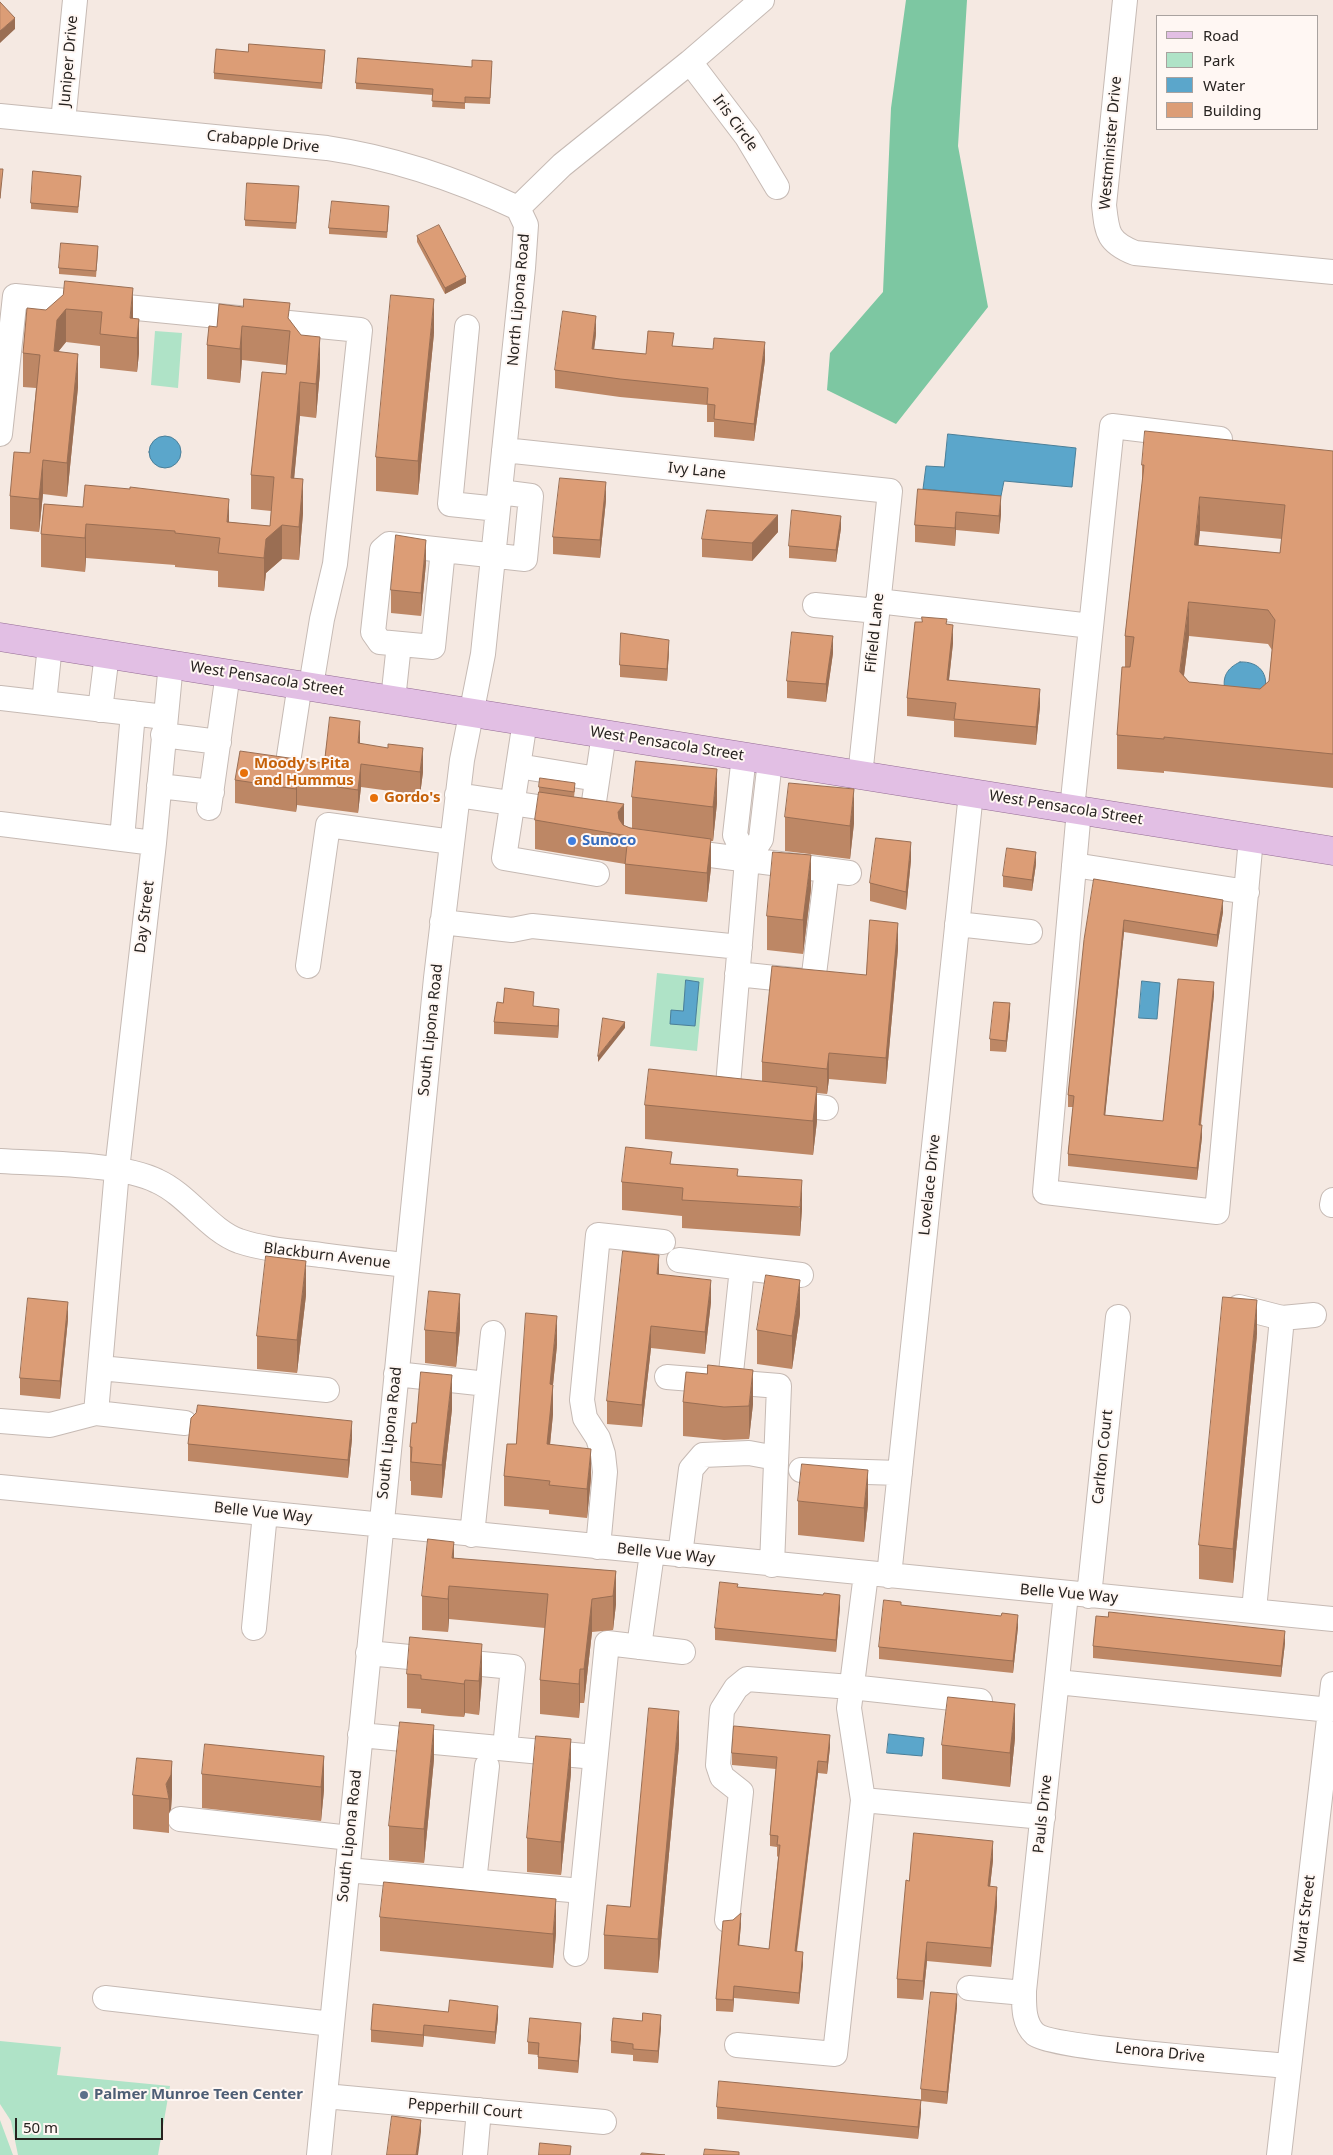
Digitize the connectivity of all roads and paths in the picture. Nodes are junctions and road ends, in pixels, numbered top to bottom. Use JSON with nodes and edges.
{"nodes":[{"id":1,"x":75,"y":0,"type":"edge"},
{"id":2,"x":762,"y":0,"type":"edge"},
{"id":3,"x":1124,"y":0,"type":"edge"},
{"id":4,"x":690,"y":62,"type":"junction"},
{"id":5,"x":0,"y":116,"type":"edge"},
{"id":6,"x":63,"y":122,"type":"junction"},
{"id":7,"x":777,"y":187,"type":"dead end"},
{"id":8,"x":518,"y":208,"type":"junction"},
{"id":9,"x":1333,"y":272,"type":"edge"},
{"id":10,"x":467,"y":327,"type":"dead end"},
{"id":11,"x":0,"y":434,"type":"edge"},
{"id":12,"x":1241,"y":442,"type":"edge"},
{"id":13,"x":504,"y":450,"type":"junction"},
{"id":14,"x":890,"y":491,"type":"joint"},
{"id":15,"x":499,"y":500,"type":"junction"},
{"id":16,"x":443,"y":550,"type":"junction"},
{"id":17,"x":493,"y":556,"type":"junction"},
{"id":18,"x":814,"y":605,"type":"dead end"},
{"id":19,"x":878,"y":606,"type":"junction"},
{"id":20,"x":1091,"y":626,"type":"junction"},
{"id":21,"x":0,"y":637,"type":"edge"},
{"id":22,"x":399,"y":644,"type":"junction"},
{"id":23,"x":50,"y":645,"type":"junction"},
{"id":24,"x":107,"y":654,"type":"junction"},
{"id":25,"x":171,"y":663,"type":"junction"},
{"id":26,"x":228,"y":673,"type":"junction"},
{"id":27,"x":305,"y":685,"type":"junction"},
{"id":28,"x":0,"y":698,"type":"edge"},
{"id":29,"x":393,"y":700,"type":"junction"},
{"id":30,"x":44,"y":703,"type":"junction"},
{"id":31,"x":100,"y":710,"type":"junction"},
{"id":32,"x":133,"y":713,"type":"junction"},
{"id":33,"x":472,"y":713,"type":"junction"},
{"id":34,"x":525,"y":721,"type":"junction"},
{"id":35,"x":164,"y":726,"type":"junction"},
{"id":36,"x":604,"y":734,"type":"junction"},
{"id":37,"x":219,"y":742,"type":"junction"},
{"id":38,"x":289,"y":756,"type":"edge"},
{"id":39,"x":744,"y":756,"type":"junction"},
{"id":40,"x":770,"y":761,"type":"junction"},
{"id":41,"x":518,"y":766,"type":"junction"},
{"id":42,"x":860,"y":776,"type":"junction"},
{"id":43,"x":598,"y":779,"type":"junction"},
{"id":44,"x":159,"y":786,"type":"junction"},
{"id":45,"x":971,"y":793,"type":"junction"},
{"id":46,"x":457,"y":795,"type":"junction"},
{"id":47,"x":512,"y":803,"type":"junction"},
{"id":48,"x":1076,"y":809,"type":"junction"},
{"id":49,"x":737,"y":822,"type":"junction"},
{"id":50,"x":0,"y":824,"type":"edge"},
{"id":51,"x":763,"y":826,"type":"junction"},
{"id":52,"x":1251,"y":838,"type":"junction"},
{"id":53,"x":122,"y":839,"type":"junction"},
{"id":54,"x":452,"y":842,"type":"junction"},
{"id":55,"x":154,"y":843,"type":"junction"},
{"id":56,"x":661,"y":848,"type":"edge"},
{"id":57,"x":1333,"y":851,"type":"edge"},
{"id":58,"x":747,"y":860,"type":"junction"},
{"id":59,"x":1074,"y":865,"type":"junction"},
{"id":60,"x":597,"y":874,"type":"dead end"},
{"id":61,"x":1247,"y":892,"type":"junction"},
{"id":62,"x":443,"y":913,"type":"junction"},
{"id":63,"x":958,"y":924,"type":"junction"},
{"id":64,"x":1030,"y":932,"type":"dead end"},
{"id":65,"x":740,"y":947,"type":"junction"},
{"id":66,"x":308,"y":966,"type":"dead end"},
{"id":67,"x":738,"y":974,"type":"junction"},
{"id":68,"x":826,"y":1108,"type":"dead end"},
{"id":69,"x":0,"y":1161,"type":"edge"},
{"id":70,"x":117,"y":1170,"type":"junction"},
{"id":71,"x":1333,"y":1200,"type":"edge"},
{"id":72,"x":1332,"y":1205,"type":"edge"},
{"id":73,"x":663,"y":1242,"type":"dead end"},
{"id":74,"x":679,"y":1260,"type":"dead end"},
{"id":75,"x":407,"y":1266,"type":"junction"},
{"id":76,"x":742,"y":1268,"type":"junction"},
{"id":77,"x":801,"y":1275,"type":"dead end"},
{"id":78,"x":1238,"y":1307,"type":"edge"},
{"id":79,"x":1314,"y":1315,"type":"dead end"},
{"id":80,"x":1118,"y":1317,"type":"dead end"},
{"id":81,"x":1282,"y":1318,"type":"junction"},
{"id":82,"x":493,"y":1333,"type":"dead end"},
{"id":83,"x":100,"y":1368,"type":"junction"},
{"id":84,"x":396,"y":1374,"type":"junction"},
{"id":85,"x":667,"y":1377,"type":"dead end"},
{"id":86,"x":730,"y":1382,"type":"junction"},
{"id":87,"x":487,"y":1384,"type":"junction"},
{"id":88,"x":328,"y":1390,"type":"dead end"},
{"id":89,"x":96,"y":1413,"type":"junction"},
{"id":90,"x":0,"y":1421,"type":"edge"},
{"id":91,"x":184,"y":1423,"type":"dead end"},
{"id":92,"x":776,"y":1458,"type":"junction"},
{"id":93,"x":801,"y":1470,"type":"edge"},
{"id":94,"x":900,"y":1473,"type":"junction"},
{"id":95,"x":0,"y":1487,"type":"edge"},
{"id":96,"x":265,"y":1514,"type":"junction"},
{"id":97,"x":380,"y":1525,"type":"junction"},
{"id":98,"x":472,"y":1534,"type":"junction"},
{"id":99,"x":598,"y":1547,"type":"junction"},
{"id":100,"x":652,"y":1552,"type":"junction"},
{"id":101,"x":680,"y":1556,"type":"junction"},
{"id":102,"x":772,"y":1565,"type":"junction"},
{"id":103,"x":878,"y":1575,"type":"junction"},
{"id":104,"x":1078,"y":1595,"type":"junction"},
{"id":105,"x":1254,"y":1610,"type":"junction"},
{"id":106,"x":1333,"y":1619,"type":"edge"},
{"id":107,"x":254,"y":1628,"type":"dead end"},
{"id":108,"x":639,"y":1646,"type":"junction"},
{"id":109,"x":683,"y":1652,"type":"dead end"},
{"id":110,"x":368,"y":1653,"type":"junction"},
{"id":111,"x":1057,"y":1682,"type":"junction"},
{"id":112,"x":1333,"y":1684,"type":"edge"},
{"id":113,"x":851,"y":1686,"type":"junction"},
{"id":114,"x":1002,"y":1703,"type":"edge"},
{"id":115,"x":1330,"y":1723,"type":"edge"},
{"id":116,"x":360,"y":1735,"type":"junction"},
{"id":117,"x":505,"y":1748,"type":"junction"},
{"id":118,"x":596,"y":1757,"type":"junction"},
{"id":119,"x":486,"y":1766,"type":"dead end"},
{"id":120,"x":862,"y":1800,"type":"junction"},
{"id":121,"x":1043,"y":1816,"type":"junction"},
{"id":122,"x":180,"y":1819,"type":"dead end"},
{"id":123,"x":350,"y":1838,"type":"junction"},
{"id":124,"x":347,"y":1870,"type":"junction"},
{"id":125,"x":474,"y":1882,"type":"junction"},
{"id":126,"x":582,"y":1891,"type":"junction"},
{"id":127,"x":727,"y":1920,"type":"edge"},
{"id":128,"x":576,"y":1954,"type":"dead end"},
{"id":129,"x":969,"y":1988,"type":"dead end"},
{"id":130,"x":1024,"y":1993,"type":"junction"},
{"id":131,"x":104,"y":1998,"type":"dead end"},
{"id":132,"x":332,"y":2024,"type":"junction"},
{"id":133,"x":1034,"y":2032,"type":"joint"},
{"id":134,"x":737,"y":2045,"type":"dead end"},
{"id":135,"x":1288,"y":2066,"type":"junction"},
{"id":136,"x":325,"y":2096,"type":"junction"},
{"id":137,"x":479,"y":2110,"type":"junction"},
{"id":138,"x":604,"y":2122,"type":"dead end"},
{"id":139,"x":319,"y":2155,"type":"edge"},
{"id":140,"x":475,"y":2155,"type":"edge"},
{"id":141,"x":1279,"y":2155,"type":"edge"}],
"edges":[{"from":1,"to":6,"type":"street","name":"Juniper Drive"},
{"from":2,"to":4,"type":"street"},
{"from":3,"to":9,"type":"street","name":"Westminister Drive"},
{"from":4,"to":7,"type":"street","name":"Iris Circle"},
{"from":4,"to":8,"type":"street"},
{"from":5,"to":6,"type":"street","name":"Crabapple Drive"},
{"from":6,"to":8,"type":"street","name":"Crabapple Drive"},
{"from":8,"to":13,"type":"street","name":"North Lipona Road"},
{"from":10,"to":15,"type":"street"},
{"from":11,"to":27,"type":"street"},
{"from":12,"to":20,"type":"street"},
{"from":13,"to":14,"type":"street","name":"Ivy Lane"},
{"from":13,"to":15,"type":"street","name":"North Lipona Road"},
{"from":14,"to":19,"type":"street","name":"Fifield Lane"},
{"from":15,"to":17,"type":"street","name":"North Lipona Road"},
{"from":15,"to":17,"type":"street"},
{"from":16,"to":17,"type":"street"},
{"from":16,"to":22,"type":"street"},
{"from":16,"to":22,"type":"street"},
{"from":17,"to":33,"type":"street","name":"North Lipona Road"},
{"from":18,"to":19,"type":"street"},
{"from":19,"to":20,"type":"street"},
{"from":19,"to":42,"type":"street","name":"Fifield Lane"},
{"from":20,"to":48,"type":"street"},
{"from":21,"to":23,"type":"main road","name":"West Pensacola Street"},
{"from":22,"to":29,"type":"street"},
{"from":23,"to":24,"type":"main road","name":"West Pensacola Street"},
{"from":23,"to":30,"type":"street"},
{"from":24,"to":25,"type":"main road","name":"West Pensacola Street"},
{"from":24,"to":31,"type":"street"},
{"from":25,"to":26,"type":"main road","name":"West Pensacola Street"},
{"from":25,"to":35,"type":"street","name":"Day Street"},
{"from":26,"to":27,"type":"main road","name":"West Pensacola Street"},
{"from":26,"to":37,"type":"street"},
{"from":27,"to":29,"type":"main road","name":"West Pensacola Street"},
{"from":27,"to":38,"type":"street"},
{"from":28,"to":30,"type":"street"},
{"from":29,"to":33,"type":"main road","name":"West Pensacola Street"},
{"from":30,"to":31,"type":"street"},
{"from":31,"to":32,"type":"street"},
{"from":32,"to":35,"type":"street"},
{"from":32,"to":53,"type":"street"},
{"from":33,"to":34,"type":"main road","name":"West Pensacola Street"},
{"from":33,"to":46,"type":"street","name":"South Lipona Road"},
{"from":34,"to":36,"type":"main road","name":"West Pensacola Street"},
{"from":34,"to":41,"type":"street"},
{"from":35,"to":37,"type":"street"},
{"from":35,"to":44,"type":"street","name":"Day Street"},
{"from":36,"to":39,"type":"main road","name":"West Pensacola Street"},
{"from":36,"to":43,"type":"street"},
{"from":37,"to":44,"type":"street"},
{"from":39,"to":40,"type":"main road","name":"West Pensacola Street"},
{"from":39,"to":49,"type":"street"},
{"from":40,"to":42,"type":"main road","name":"West Pensacola Street"},
{"from":40,"to":51,"type":"street"},
{"from":41,"to":43,"type":"street"},
{"from":41,"to":47,"type":"street"},
{"from":42,"to":45,"type":"main road","name":"West Pensacola Street"},
{"from":43,"to":47,"type":"street"},
{"from":44,"to":55,"type":"street","name":"Day Street"},
{"from":45,"to":48,"type":"main road","name":"West Pensacola Street"},
{"from":45,"to":63,"type":"street","name":"Lovelace Drive"},
{"from":46,"to":47,"type":"street"},
{"from":46,"to":54,"type":"street","name":"South Lipona Road"},
{"from":47,"to":60,"type":"street"},
{"from":48,"to":52,"type":"main road","name":"West Pensacola Street"},
{"from":48,"to":59,"type":"street"},
{"from":49,"to":51,"type":"street"},
{"from":49,"to":58,"type":"street"},
{"from":50,"to":53,"type":"street"},
{"from":51,"to":58,"type":"street"},
{"from":52,"to":57,"type":"main road","name":"West Pensacola Street"},
{"from":52,"to":61,"type":"street"},
{"from":53,"to":55,"type":"street"},
{"from":54,"to":62,"type":"street","name":"South Lipona Road"},
{"from":54,"to":66,"type":"street"},
{"from":55,"to":70,"type":"street","name":"Day Street"},
{"from":56,"to":58,"type":"street"},
{"from":58,"to":65,"type":"street"},
{"from":58,"to":67,"type":"street"},
{"from":59,"to":61,"type":"street"},
{"from":59,"to":61,"type":"street"},
{"from":62,"to":65,"type":"street"},
{"from":62,"to":75,"type":"street","name":"South Lipona Road"},
{"from":63,"to":64,"type":"street"},
{"from":63,"to":94,"type":"street","name":"Lovelace Drive"},
{"from":65,"to":67,"type":"street"},
{"from":67,"to":68,"type":"street"},
{"from":69,"to":70,"type":"street","name":"Blackburn Avenue"},
{"from":70,"to":75,"type":"street","name":"Blackburn Avenue"},
{"from":70,"to":83,"type":"street","name":"Day Street"},
{"from":71,"to":72,"type":"street"},
{"from":73,"to":99,"type":"street"},
{"from":74,"to":76,"type":"street"},
{"from":75,"to":84,"type":"street","name":"South Lipona Road"},
{"from":76,"to":77,"type":"street"},
{"from":76,"to":86,"type":"street"},
{"from":78,"to":81,"type":"street"},
{"from":79,"to":81,"type":"street"},
{"from":80,"to":104,"type":"street","name":"Carlton Court"},
{"from":81,"to":105,"type":"street"},
{"from":82,"to":87,"type":"street"},
{"from":83,"to":88,"type":"street"},
{"from":83,"to":89,"type":"street","name":"Day Street"},
{"from":84,"to":87,"type":"street"},
{"from":84,"to":97,"type":"street","name":"South Lipona Road"},
{"from":85,"to":86,"type":"street"},
{"from":86,"to":92,"type":"street"},
{"from":87,"to":98,"type":"street"},
{"from":89,"to":90,"type":"street"},
{"from":89,"to":91,"type":"street"},
{"from":92,"to":101,"type":"street"},
{"from":92,"to":102,"type":"street"},
{"from":93,"to":94,"type":"street"},
{"from":94,"to":103,"type":"street","name":"Lovelace Drive"},
{"from":95,"to":96,"type":"street","name":"Belle Vue Way"},
{"from":96,"to":97,"type":"street","name":"Belle Vue Way"},
{"from":96,"to":107,"type":"street"},
{"from":97,"to":98,"type":"street","name":"Belle Vue Way"},
{"from":97,"to":110,"type":"street","name":"South Lipona Road"},
{"from":98,"to":99,"type":"street","name":"Belle Vue Way"},
{"from":99,"to":100,"type":"street","name":"Belle Vue Way"},
{"from":100,"to":101,"type":"street","name":"Belle Vue Way"},
{"from":100,"to":108,"type":"street"},
{"from":101,"to":102,"type":"street","name":"Belle Vue Way"},
{"from":102,"to":103,"type":"street","name":"Belle Vue Way"},
{"from":103,"to":104,"type":"street","name":"Belle Vue Way"},
{"from":103,"to":113,"type":"street","name":"Lovelace Drive"},
{"from":104,"to":105,"type":"street","name":"Belle Vue Way"},
{"from":104,"to":111,"type":"street","name":"Pauls Drive"},
{"from":105,"to":106,"type":"street","name":"Belle Vue Way"},
{"from":108,"to":109,"type":"street"},
{"from":108,"to":118,"type":"street"},
{"from":110,"to":116,"type":"street","name":"South Lipona Road"},
{"from":110,"to":117,"type":"street"},
{"from":111,"to":115,"type":"street"},
{"from":111,"to":121,"type":"street","name":"Pauls Drive"},
{"from":112,"to":115,"type":"street","name":"Murat Street"},
{"from":113,"to":114,"type":"street"},
{"from":113,"to":120,"type":"street","name":"Lovelace Drive"},
{"from":113,"to":127,"type":"street"},
{"from":115,"to":135,"type":"street","name":"Murat Street"},
{"from":116,"to":117,"type":"street"},
{"from":116,"to":123,"type":"street","name":"South Lipona Road"},
{"from":117,"to":118,"type":"street"},
{"from":118,"to":126,"type":"street"},
{"from":119,"to":125,"type":"street"},
{"from":120,"to":121,"type":"street"},
{"from":120,"to":134,"type":"street","name":"Lovelace Drive"},
{"from":121,"to":130,"type":"street","name":"Pauls Drive"},
{"from":122,"to":123,"type":"street"},
{"from":123,"to":124,"type":"street","name":"South Lipona Road"},
{"from":124,"to":125,"type":"street"},
{"from":124,"to":132,"type":"street","name":"South Lipona Road"},
{"from":125,"to":126,"type":"street"},
{"from":126,"to":128,"type":"street"},
{"from":129,"to":130,"type":"street"},
{"from":130,"to":133,"type":"street","name":"Pauls Drive"},
{"from":131,"to":132,"type":"street"},
{"from":132,"to":136,"type":"street","name":"South Lipona Road"},
{"from":133,"to":135,"type":"street","name":"Lenora Drive"},
{"from":135,"to":141,"type":"street","name":"Murat Street"},
{"from":136,"to":137,"type":"street","name":"Pepperhill Court"},
{"from":136,"to":139,"type":"street","name":"South Lipona Road"},
{"from":137,"to":138,"type":"street","name":"Pepperhill Court"},
{"from":137,"to":140,"type":"street"}]}
